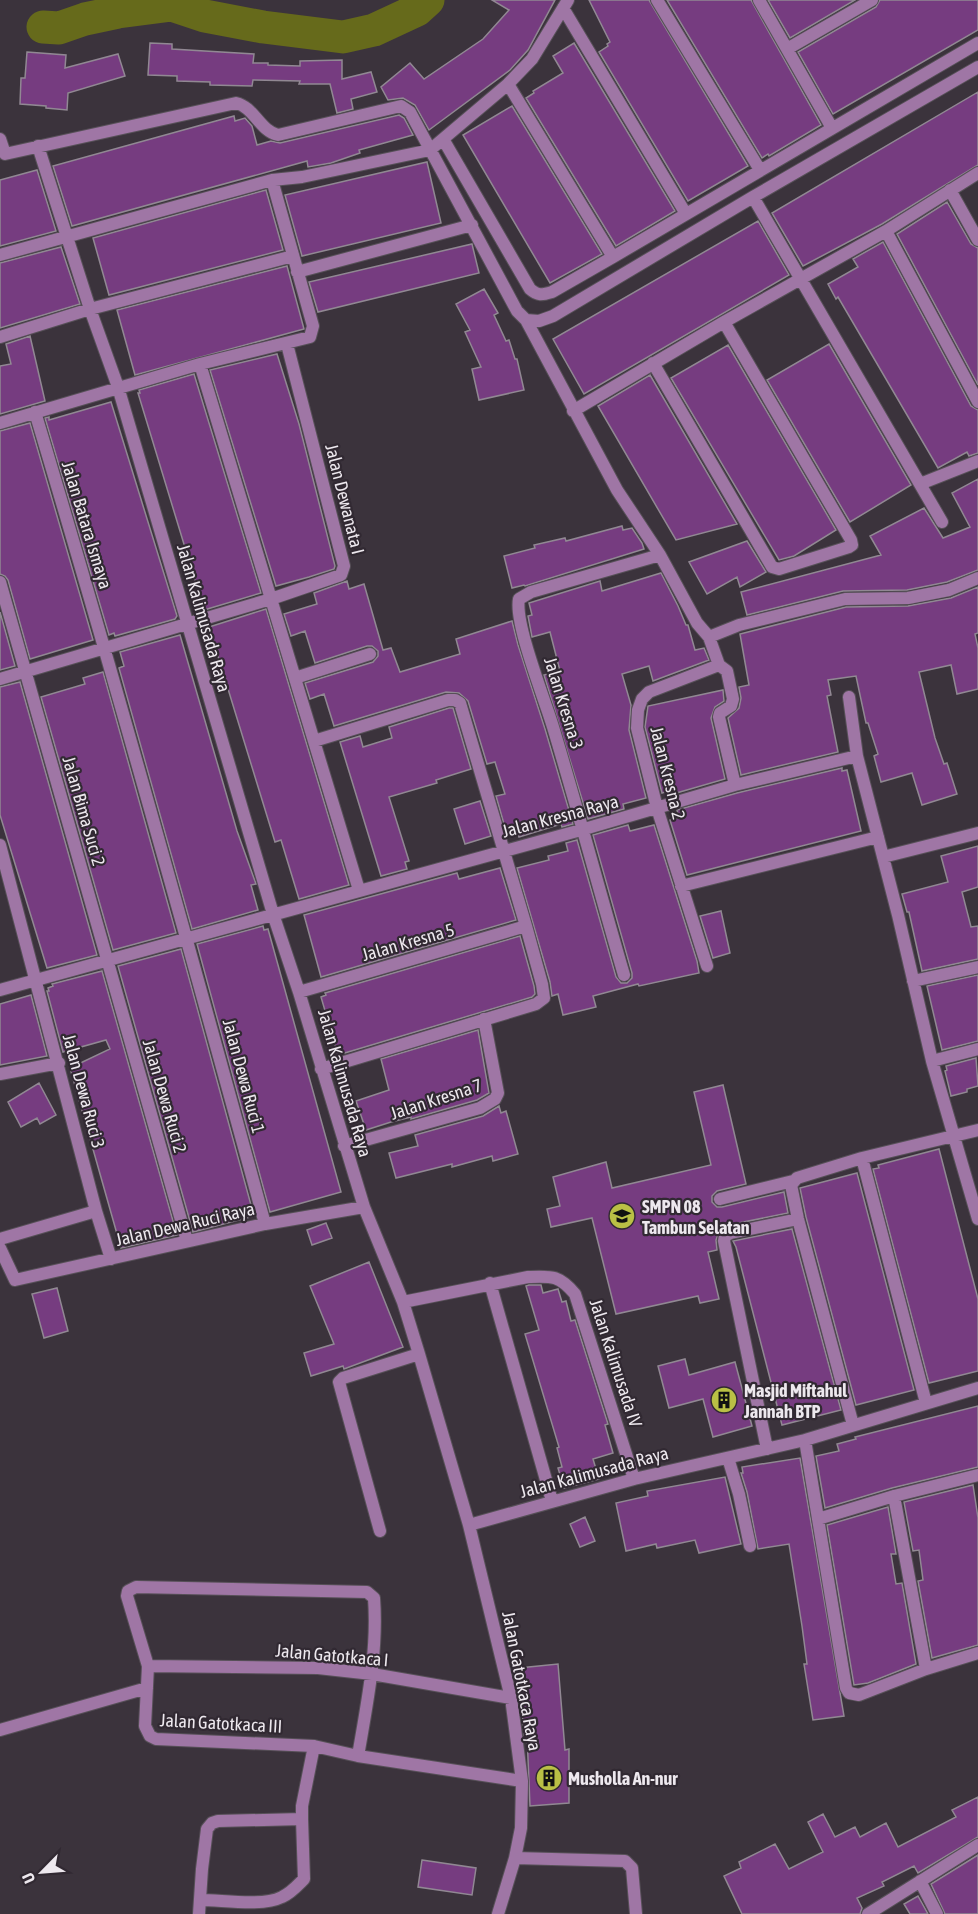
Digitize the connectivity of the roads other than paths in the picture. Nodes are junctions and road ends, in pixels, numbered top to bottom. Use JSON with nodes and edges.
{"nodes":[{"id":1,"x":657,"y":0,"type":"edge"},
{"id":2,"x":759,"y":0,"type":"edge"},
{"id":3,"x":872,"y":0,"type":"edge"},
{"id":4,"x":566,"y":4,"type":"edge"},
{"id":5,"x":978,"y":43,"type":"edge"},
{"id":6,"x":787,"y":49,"type":"junction"},
{"id":7,"x":978,"y":67,"type":"edge"},
{"id":8,"x":508,"y":84,"type":"junction"},
{"id":9,"x":832,"y":128,"type":"junction"},
{"id":10,"x":0,"y":139,"type":"edge"},
{"id":11,"x":443,"y":139,"type":"junction"},
{"id":12,"x":38,"y":146,"type":"junction"},
{"id":13,"x":430,"y":150,"type":"junction"},
{"id":14,"x":2,"y":155,"type":"edge"},
{"id":15,"x":760,"y":170,"type":"junction"},
{"id":16,"x":978,"y":173,"type":"edge"},
{"id":17,"x":272,"y":180,"type":"junction"},
{"id":18,"x":950,"y":190,"type":"junction"},
{"id":19,"x":753,"y":197,"type":"junction"},
{"id":20,"x":686,"y":214,"type":"junction"},
{"id":21,"x":472,"y":225,"type":"junction"},
{"id":22,"x":886,"y":231,"type":"junction"},
{"id":23,"x":67,"y":236,"type":"junction"},
{"id":24,"x":978,"y":240,"type":"edge"},
{"id":25,"x":0,"y":255,"type":"edge"},
{"id":26,"x":293,"y":256,"type":"junction"},
{"id":27,"x":613,"y":257,"type":"junction"},
{"id":28,"x":297,"y":272,"type":"junction"},
{"id":29,"x":801,"y":279,"type":"junction"},
{"id":30,"x":90,"y":309,"type":"junction"},
{"id":31,"x":526,"y":320,"type":"junction"},
{"id":32,"x":724,"y":322,"type":"junction"},
{"id":33,"x":0,"y":337,"type":"edge"},
{"id":34,"x":286,"y":344,"type":"junction"},
{"id":35,"x":653,"y":363,"type":"junction"},
{"id":36,"x":200,"y":364,"type":"junction"},
{"id":37,"x":118,"y":387,"type":"junction"},
{"id":38,"x":978,"y":402,"type":"edge"},
{"id":39,"x":573,"y":411,"type":"junction"},
{"id":40,"x":35,"y":412,"type":"junction"},
{"id":41,"x":0,"y":423,"type":"edge"},
{"id":42,"x":978,"y":461,"type":"edge"},
{"id":43,"x":920,"y":484,"type":"junction"},
{"id":44,"x":942,"y":522,"type":"dead end"},
{"id":45,"x":660,"y":555,"type":"junction"},
{"id":46,"x":978,"y":578,"type":"edge"},
{"id":47,"x":0,"y":582,"type":"edge"},
{"id":48,"x":271,"y":599,"type":"junction"},
{"id":49,"x":187,"y":623,"type":"junction"},
{"id":50,"x":709,"y":637,"type":"junction"},
{"id":51,"x":105,"y":647,"type":"junction"},
{"id":52,"x":370,"y":654,"type":"dead end"},
{"id":53,"x":719,"y":665,"type":"junction"},
{"id":54,"x":25,"y":672,"type":"junction"},
{"id":55,"x":295,"y":678,"type":"junction"},
{"id":56,"x":0,"y":679,"type":"edge"},
{"id":57,"x":849,"y":697,"type":"dead end"},
{"id":58,"x":314,"y":741,"type":"junction"},
{"id":59,"x":857,"y":756,"type":"junction"},
{"id":60,"x":735,"y":785,"type":"junction"},
{"id":61,"x":657,"y":808,"type":"junction"},
{"id":62,"x":581,"y":830,"type":"junction"},
{"id":63,"x":978,"y":833,"type":"edge"},
{"id":64,"x":878,"y":837,"type":"junction"},
{"id":65,"x":1,"y":850,"type":"edge"},
{"id":66,"x":503,"y":850,"type":"junction"},
{"id":67,"x":883,"y":857,"type":"junction"},
{"id":68,"x":681,"y":886,"type":"junction"},
{"id":69,"x":359,"y":890,"type":"junction"},
{"id":70,"x":273,"y":914,"type":"junction"},
{"id":71,"x":526,"y":926,"type":"junction"},
{"id":72,"x":188,"y":938,"type":"junction"},
{"id":73,"x":108,"y":960,"type":"junction"},
{"id":74,"x":707,"y":966,"type":"dead end"},
{"id":75,"x":978,"y":967,"type":"edge"},
{"id":76,"x":624,"y":975,"type":"dead end"},
{"id":77,"x":35,"y":980,"type":"junction"},
{"id":78,"x":913,"y":981,"type":"junction"},
{"id":79,"x":0,"y":990,"type":"edge"},
{"id":80,"x":299,"y":992,"type":"junction"},
{"id":81,"x":484,"y":1019,"type":"junction"},
{"id":82,"x":978,"y":1049,"type":"edge"},
{"id":83,"x":932,"y":1061,"type":"junction"},
{"id":84,"x":59,"y":1063,"type":"junction"},
{"id":85,"x":321,"y":1069,"type":"junction"},
{"id":86,"x":0,"y":1074,"type":"edge"},
{"id":87,"x":978,"y":1130,"type":"edge"},
{"id":88,"x":953,"y":1136,"type":"junction"},
{"id":89,"x":344,"y":1146,"type":"junction"},
{"id":90,"x":862,"y":1158,"type":"junction"},
{"id":91,"x":793,"y":1181,"type":"junction"},
{"id":92,"x":720,"y":1199,"type":"dead end"},
{"id":93,"x":364,"y":1207,"type":"junction"},
{"id":94,"x":96,"y":1211,"type":"junction"},
{"id":95,"x":798,"y":1219,"type":"junction"},
{"id":96,"x":978,"y":1219,"type":"edge"},
{"id":97,"x":265,"y":1224,"type":"junction"},
{"id":98,"x":0,"y":1239,"type":"edge"},
{"id":99,"x":187,"y":1241,"type":"junction"},
{"id":100,"x":0,"y":1248,"type":"edge"},
{"id":101,"x":111,"y":1259,"type":"junction"},
{"id":102,"x":490,"y":1284,"type":"junction"},
{"id":103,"x":403,"y":1302,"type":"junction"},
{"id":104,"x":419,"y":1354,"type":"junction"},
{"id":105,"x":978,"y":1388,"type":"edge"},
{"id":106,"x":926,"y":1402,"type":"junction"},
{"id":107,"x":853,"y":1425,"type":"junction"},
{"id":108,"x":805,"y":1440,"type":"junction"},
{"id":109,"x":767,"y":1449,"type":"junction"},
{"id":110,"x":728,"y":1458,"type":"junction"},
{"id":111,"x":978,"y":1475,"type":"edge"},
{"id":112,"x":634,"y":1479,"type":"junction"},
{"id":113,"x":894,"y":1496,"type":"junction"},
{"id":114,"x":552,"y":1501,"type":"junction"},
{"id":115,"x":818,"y":1519,"type":"junction"},
{"id":116,"x":469,"y":1525,"type":"junction"},
{"id":117,"x":380,"y":1531,"type":"dead end"},
{"id":118,"x":750,"y":1546,"type":"dead end"},
{"id":119,"x":978,"y":1653,"type":"edge"},
{"id":120,"x":148,"y":1666,"type":"junction"},
{"id":121,"x":926,"y":1669,"type":"junction"},
{"id":122,"x":372,"y":1674,"type":"junction"},
{"id":123,"x":147,"y":1688,"type":"junction"},
{"id":124,"x":511,"y":1698,"type":"junction"},
{"id":125,"x":0,"y":1730,"type":"edge"},
{"id":126,"x":314,"y":1746,"type":"junction"},
{"id":127,"x":358,"y":1756,"type":"junction"},
{"id":128,"x":517,"y":1781,"type":"junction"},
{"id":129,"x":302,"y":1819,"type":"junction"},
{"id":130,"x":978,"y":1845,"type":"edge"},
{"id":131,"x":515,"y":1858,"type":"junction"},
{"id":132,"x":920,"y":1881,"type":"junction"},
{"id":133,"x":200,"y":1900,"type":"junction"},
{"id":134,"x":200,"y":1914,"type":"edge"},
{"id":135,"x":498,"y":1914,"type":"edge"},
{"id":136,"x":636,"y":1914,"type":"edge"},
{"id":137,"x":868,"y":1914,"type":"edge"},
{"id":138,"x":937,"y":1914,"type":"edge"}],
"edges":[{"from":1,"to":15,"type":"street"},
{"from":2,"to":6,"type":"street"},
{"from":3,"to":6,"type":"street"},
{"from":4,"to":8,"type":"street"},
{"from":4,"to":20,"type":"street"},
{"from":5,"to":9,"type":"street"},
{"from":6,"to":9,"type":"street"},
{"from":7,"to":19,"type":"street"},
{"from":8,"to":11,"type":"street"},
{"from":8,"to":27,"type":"street"},
{"from":9,"to":15,"type":"street"},
{"from":10,"to":14,"type":"street"},
{"from":11,"to":13,"type":"street"},
{"from":11,"to":27,"type":"street"},
{"from":12,"to":13,"type":"street"},
{"from":12,"to":14,"type":"street"},
{"from":12,"to":23,"type":"street","name":"Jalan Kalimusada Raya"},
{"from":13,"to":17,"type":"street"},
{"from":13,"to":21,"type":"street"},
{"from":15,"to":20,"type":"street"},
{"from":16,"to":18,"type":"street"},
{"from":17,"to":23,"type":"street"},
{"from":17,"to":26,"type":"street"},
{"from":18,"to":22,"type":"street"},
{"from":18,"to":24,"type":"street"},
{"from":19,"to":29,"type":"street"},
{"from":19,"to":31,"type":"street"},
{"from":20,"to":27,"type":"street"},
{"from":21,"to":28,"type":"street"},
{"from":21,"to":31,"type":"street"},
{"from":22,"to":29,"type":"street"},
{"from":22,"to":38,"type":"street"},
{"from":23,"to":25,"type":"street"},
{"from":23,"to":30,"type":"street","name":"Jalan Kalimusada Raya"},
{"from":26,"to":28,"type":"street"},
{"from":26,"to":30,"type":"street"},
{"from":28,"to":34,"type":"street"},
{"from":29,"to":32,"type":"street"},
{"from":29,"to":43,"type":"street"},
{"from":30,"to":33,"type":"street"},
{"from":30,"to":37,"type":"street","name":"Jalan Kalimusada Raya"},
{"from":31,"to":39,"type":"street"},
{"from":32,"to":35,"type":"street"},
{"from":32,"to":35,"type":"street"},
{"from":34,"to":36,"type":"street"},
{"from":34,"to":48,"type":"street","name":"Jalan Dewanata I"},
{"from":35,"to":39,"type":"street"},
{"from":36,"to":37,"type":"street"},
{"from":36,"to":48,"type":"street"},
{"from":37,"to":40,"type":"street"},
{"from":37,"to":49,"type":"street","name":"Jalan Kalimusada Raya"},
{"from":39,"to":45,"type":"street"},
{"from":40,"to":41,"type":"street"},
{"from":40,"to":51,"type":"street","name":"Jalan Batara Ismaya"},
{"from":42,"to":43,"type":"street"},
{"from":43,"to":44,"type":"street"},
{"from":45,"to":50,"type":"street"},
{"from":45,"to":62,"type":"street","name":"Jalan Kresna 3"},
{"from":46,"to":50,"type":"street"},
{"from":47,"to":54,"type":"street","name":"Jalan Bima Suci 2"},
{"from":48,"to":49,"type":"street","name":"Jalan Dewanata I"},
{"from":48,"to":55,"type":"street"},
{"from":49,"to":51,"type":"street","name":"Jalan Dewanata I"},
{"from":49,"to":70,"type":"street","name":"Jalan Kalimusada Raya"},
{"from":50,"to":53,"type":"street"},
{"from":51,"to":54,"type":"street","name":"Jalan Dewanata I"},
{"from":51,"to":72,"type":"street","name":"Jalan Batara Ismaya"},
{"from":52,"to":55,"type":"street"},
{"from":53,"to":60,"type":"street"},
{"from":53,"to":61,"type":"street","name":"Jalan Kresna 2"},
{"from":54,"to":56,"type":"street","name":"Jalan Dewanata I"},
{"from":54,"to":73,"type":"street","name":"Jalan Bima Suci 2"},
{"from":55,"to":58,"type":"street"},
{"from":57,"to":59,"type":"street"},
{"from":58,"to":66,"type":"street"},
{"from":58,"to":69,"type":"street"},
{"from":59,"to":60,"type":"street","name":"Jalan Kresna Raya"},
{"from":59,"to":64,"type":"street"},
{"from":60,"to":61,"type":"street","name":"Jalan Kresna Raya"},
{"from":61,"to":62,"type":"street","name":"Jalan Kresna Raya"},
{"from":61,"to":68,"type":"street","name":"Jalan Kresna 2"},
{"from":62,"to":66,"type":"street","name":"Jalan Kresna Raya"},
{"from":62,"to":76,"type":"street"},
{"from":63,"to":67,"type":"street"},
{"from":64,"to":67,"type":"street"},
{"from":64,"to":68,"type":"street"},
{"from":65,"to":77,"type":"street","name":"Jalan Dewa Ruci 3"},
{"from":66,"to":69,"type":"street","name":"Jalan Kresna Raya"},
{"from":66,"to":71,"type":"street"},
{"from":67,"to":78,"type":"street"},
{"from":68,"to":74,"type":"street","name":"Jalan Kresna 2"},
{"from":69,"to":70,"type":"street","name":"Jalan Kresna Raya"},
{"from":70,"to":72,"type":"street","name":"Jalan Kresna Raya"},
{"from":70,"to":80,"type":"street","name":"Jalan Kalimusada Raya"},
{"from":71,"to":80,"type":"street","name":"Jalan Kresna 5"},
{"from":71,"to":81,"type":"street"},
{"from":72,"to":73,"type":"street","name":"Jalan Kresna Raya"},
{"from":72,"to":97,"type":"street","name":"Jalan Dewa Ruci 1"},
{"from":73,"to":77,"type":"street","name":"Jalan Kresna Raya"},
{"from":73,"to":99,"type":"street","name":"Jalan Dewa Ruci 2"},
{"from":75,"to":78,"type":"street"},
{"from":77,"to":79,"type":"street","name":"Jalan Kresna Raya"},
{"from":77,"to":84,"type":"street","name":"Jalan Dewa Ruci 3"},
{"from":78,"to":83,"type":"street"},
{"from":80,"to":85,"type":"street","name":"Jalan Kalimusada Raya"},
{"from":81,"to":85,"type":"street"},
{"from":81,"to":89,"type":"street","name":"Jalan Kresna 7"},
{"from":82,"to":83,"type":"street"},
{"from":83,"to":88,"type":"street"},
{"from":84,"to":86,"type":"street"},
{"from":84,"to":94,"type":"street","name":"Jalan Dewa Ruci 3"},
{"from":85,"to":89,"type":"street","name":"Jalan Kalimusada Raya"},
{"from":87,"to":88,"type":"street"},
{"from":88,"to":90,"type":"street"},
{"from":88,"to":96,"type":"street"},
{"from":89,"to":93,"type":"street","name":"Jalan Kalimusada Raya"},
{"from":90,"to":91,"type":"street"},
{"from":90,"to":106,"type":"street"},
{"from":91,"to":92,"type":"street"},
{"from":91,"to":95,"type":"street"},
{"from":93,"to":97,"type":"street","name":"Jalan Dewa Ruci Raya"},
{"from":93,"to":103,"type":"street","name":"Jalan Kalimusada Raya"},
{"from":94,"to":98,"type":"street"},
{"from":94,"to":101,"type":"street","name":"Jalan Dewa Ruci 3"},
{"from":95,"to":107,"type":"street"},
{"from":95,"to":109,"type":"street"},
{"from":97,"to":99,"type":"street","name":"Jalan Dewa Ruci Raya"},
{"from":99,"to":101,"type":"street","name":"Jalan Dewa Ruci Raya"},
{"from":100,"to":101,"type":"street","name":"Jalan Dewa Ruci Raya"},
{"from":102,"to":103,"type":"street","name":"Jalan Kalimusada IV"},
{"from":102,"to":112,"type":"street","name":"Jalan Kalimusada IV"},
{"from":102,"to":114,"type":"street"},
{"from":103,"to":104,"type":"street","name":"Jalan Kalimusada Raya"},
{"from":104,"to":116,"type":"street","name":"Jalan Kalimusada Raya"},
{"from":104,"to":117,"type":"street"},
{"from":105,"to":106,"type":"street","name":"Jalan Kalimusada Raya"},
{"from":106,"to":107,"type":"street","name":"Jalan Kalimusada Raya"},
{"from":107,"to":108,"type":"street","name":"Jalan Kalimusada Raya"},
{"from":108,"to":109,"type":"street","name":"Jalan Kalimusada Raya"},
{"from":108,"to":115,"type":"street"},
{"from":109,"to":110,"type":"street","name":"Jalan Kalimusada Raya"},
{"from":110,"to":112,"type":"street","name":"Jalan Kalimusada Raya"},
{"from":110,"to":118,"type":"street"},
{"from":111,"to":113,"type":"street"},
{"from":112,"to":114,"type":"street","name":"Jalan Kalimusada Raya"},
{"from":113,"to":115,"type":"street"},
{"from":113,"to":121,"type":"street"},
{"from":114,"to":116,"type":"street","name":"Jalan Kalimusada Raya"},
{"from":115,"to":121,"type":"street"},
{"from":116,"to":124,"type":"street","name":"Jalan Gatotkaca Raya"},
{"from":119,"to":121,"type":"street"},
{"from":120,"to":122,"type":"street","name":"Jalan Gatotkaca I"},
{"from":120,"to":122,"type":"street","name":"Jalan Gatotkaca III"},
{"from":120,"to":123,"type":"street","name":"Jalan Gatotkaca III"},
{"from":122,"to":124,"type":"street","name":"Jalan Gatotkaca I"},
{"from":122,"to":127,"type":"street"},
{"from":123,"to":125,"type":"street"},
{"from":123,"to":126,"type":"street","name":"Jalan Gatotkaca III"},
{"from":124,"to":128,"type":"street","name":"Jalan Gatotkaca Raya"},
{"from":126,"to":127,"type":"street","name":"Jalan Gatotkaca III"},
{"from":126,"to":129,"type":"street"},
{"from":127,"to":128,"type":"street","name":"Jalan Gatotkaca III"},
{"from":128,"to":131,"type":"street","name":"Jalan Gatotkaca Raya"},
{"from":129,"to":133,"type":"street"},
{"from":129,"to":133,"type":"street"},
{"from":130,"to":132,"type":"street"},
{"from":131,"to":135,"type":"street","name":"Jalan Gatotkaca Raya"},
{"from":131,"to":136,"type":"street"},
{"from":132,"to":137,"type":"street"},
{"from":132,"to":138,"type":"street"},
{"from":133,"to":134,"type":"street"}]}
